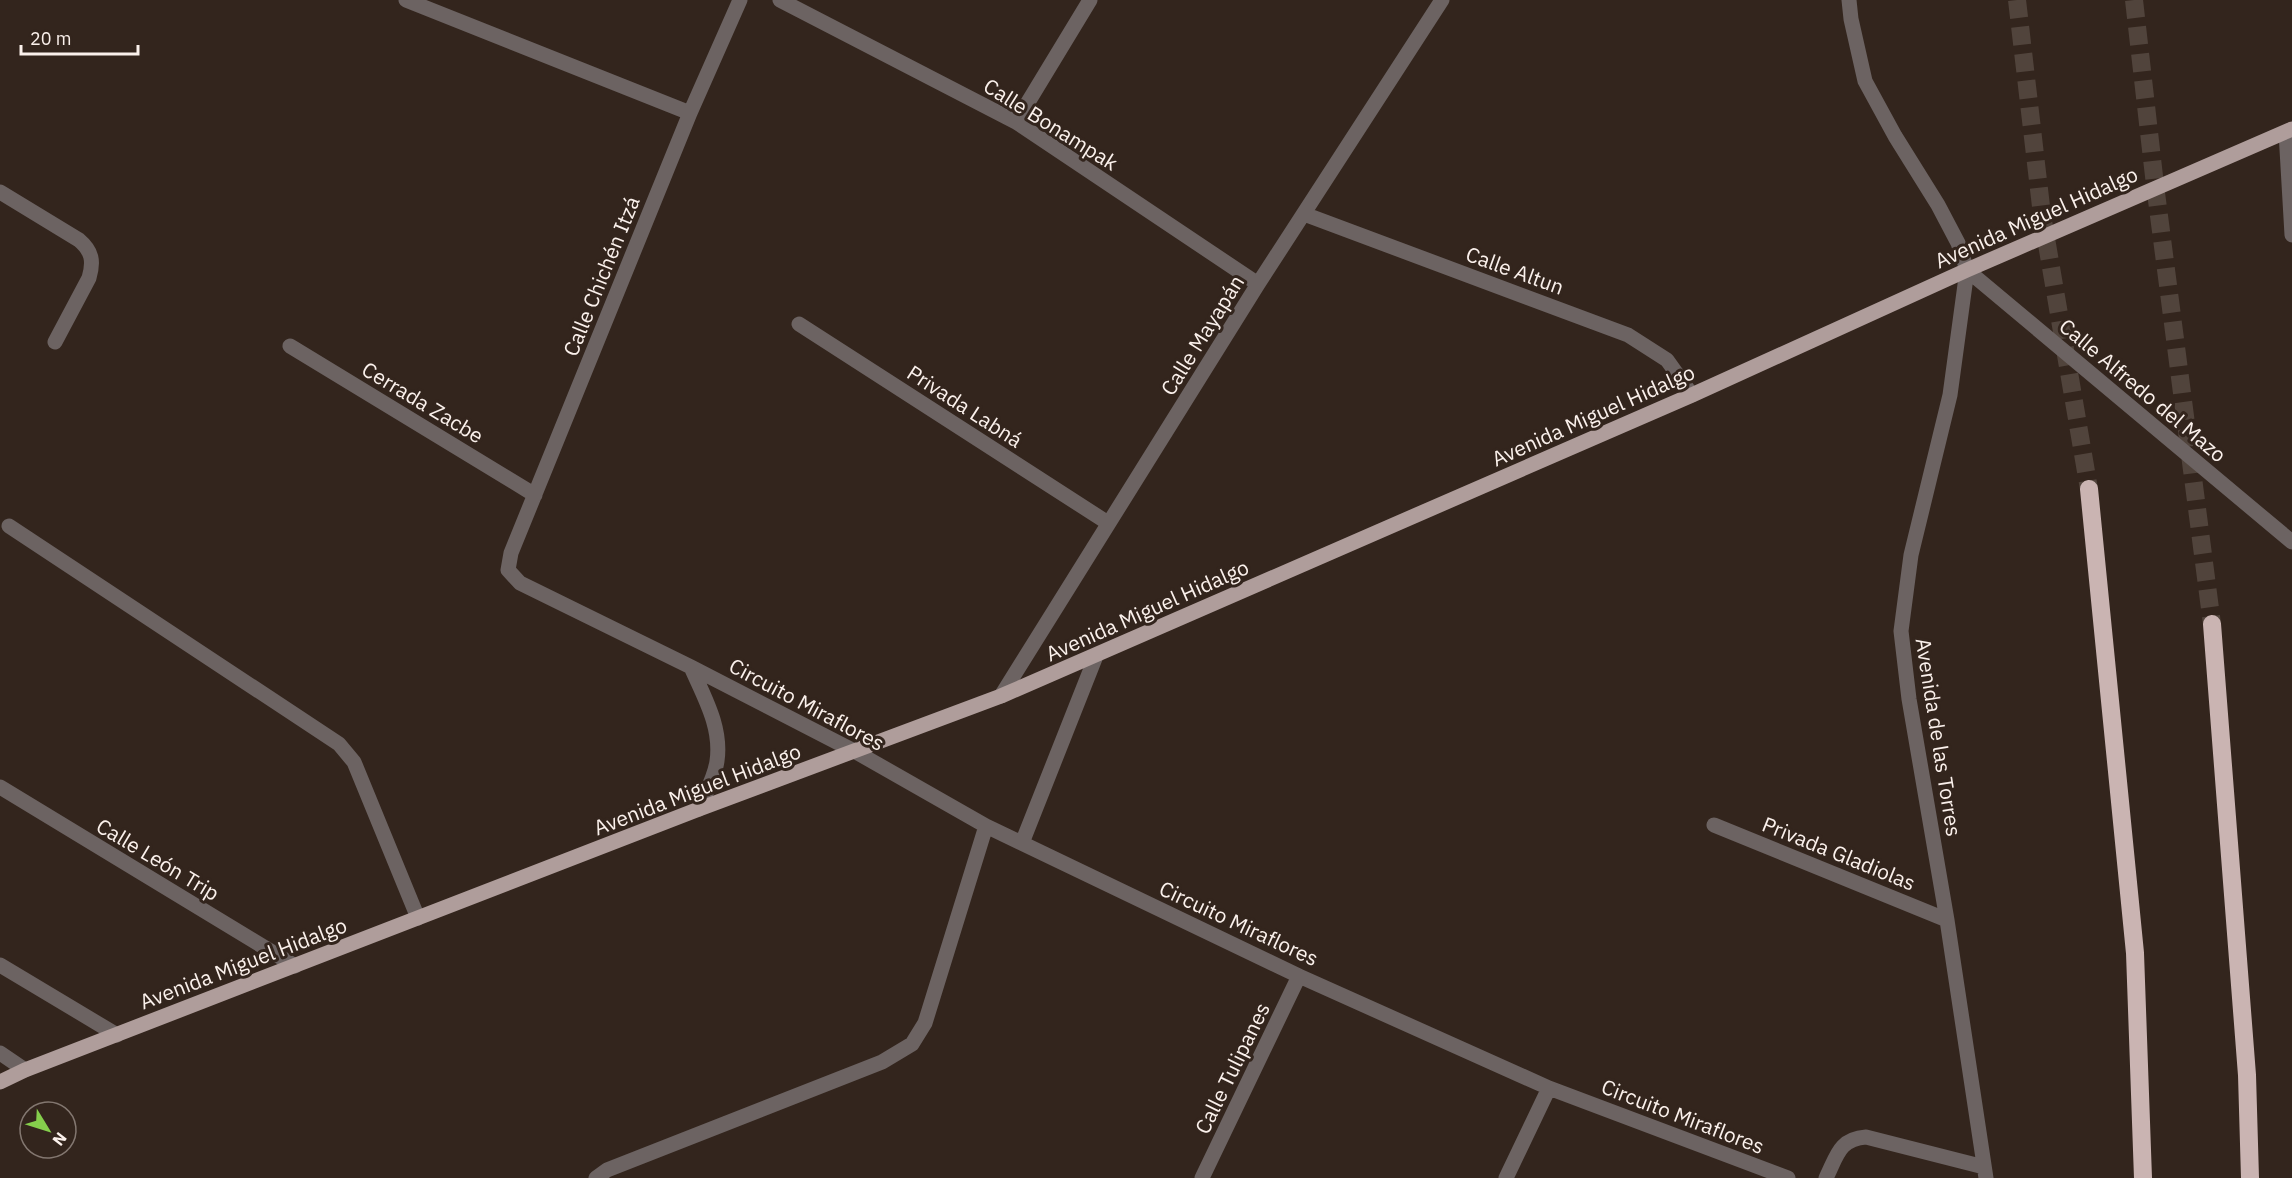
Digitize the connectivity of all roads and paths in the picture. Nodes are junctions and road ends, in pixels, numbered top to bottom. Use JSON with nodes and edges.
{"nodes":[{"id":1,"x":406,"y":0,"type":"edge"},
{"id":2,"x":740,"y":0,"type":"edge"},
{"id":3,"x":780,"y":0,"type":"edge"},
{"id":4,"x":1090,"y":0,"type":"edge"},
{"id":5,"x":1442,"y":0,"type":"edge"},
{"id":6,"x":1849,"y":0,"type":"edge"},
{"id":7,"x":690,"y":113,"type":"junction"},
{"id":8,"x":1016,"y":122,"type":"junction"},
{"id":9,"x":2289,"y":130,"type":"edge"},
{"id":10,"x":0,"y":192,"type":"edge"},
{"id":11,"x":1304,"y":214,"type":"junction"},
{"id":12,"x":2292,"y":235,"type":"edge"},
{"id":13,"x":1967,"y":270,"type":"junction"},
{"id":14,"x":1258,"y":284,"type":"junction"},
{"id":15,"x":799,"y":324,"type":"dead end"},
{"id":16,"x":55,"y":342,"type":"dead end"},
{"id":17,"x":290,"y":346,"type":"dead end"},
{"id":18,"x":1692,"y":395,"type":"junction"},
{"id":19,"x":2089,"y":489,"type":"tunnel mouth"},
{"id":20,"x":535,"y":495,"type":"junction"},
{"id":21,"x":1108,"y":524,"type":"junction"},
{"id":22,"x":9,"y":525,"type":"dead end"},
{"id":23,"x":2292,"y":542,"type":"edge"},
{"id":24,"x":508,"y":570,"type":"joint"},
{"id":25,"x":2212,"y":624,"type":"tunnel mouth"},
{"id":26,"x":1096,"y":656,"type":"junction"},
{"id":27,"x":691,"y":667,"type":"junction"},
{"id":28,"x":1001,"y":696,"type":"junction"},
{"id":29,"x":856,"y":752,"type":"junction"},
{"id":30,"x":0,"y":787,"type":"edge"},
{"id":31,"x":699,"y":809,"type":"junction"},
{"id":32,"x":1714,"y":825,"type":"dead end"},
{"id":33,"x":986,"y":826,"type":"junction"},
{"id":34,"x":1022,"y":843,"type":"junction"},
{"id":35,"x":418,"y":918,"type":"junction"},
{"id":36,"x":1947,"y":920,"type":"junction"},
{"id":37,"x":0,"y":965,"type":"edge"},
{"id":38,"x":295,"y":966,"type":"junction"},
{"id":39,"x":1299,"y":976,"type":"junction"},
{"id":40,"x":117,"y":1035,"type":"junction"},
{"id":41,"x":0,"y":1053,"type":"edge"},
{"id":42,"x":25,"y":1070,"type":"junction"},
{"id":43,"x":0,"y":1082,"type":"edge"},
{"id":44,"x":1549,"y":1088,"type":"junction"},
{"id":45,"x":1985,"y":1172,"type":"edge"},
{"id":46,"x":601,"y":1174,"type":"edge"},
{"id":47,"x":624,"y":1178,"type":"edge"},
{"id":48,"x":1202,"y":1178,"type":"edge"},
{"id":49,"x":1506,"y":1178,"type":"edge"},
{"id":50,"x":1788,"y":1178,"type":"edge"},
{"id":51,"x":1826,"y":1178,"type":"edge"},
{"id":52,"x":2143,"y":1178,"type":"edge"},
{"id":53,"x":2250,"y":1178,"type":"edge"}],
"edges":[{"from":1,"to":7,"type":"street"},
{"from":2,"to":7,"type":"street","name":"Calle Chichén Itzá"},
{"from":3,"to":8,"type":"street","name":"Calle Bonampak"},
{"from":4,"to":8,"type":"street"},
{"from":5,"to":11,"type":"street","name":"Calle Mayapán"},
{"from":6,"to":13,"type":"street"},
{"from":7,"to":20,"type":"street","name":"Calle Chichén Itzá"},
{"from":8,"to":14,"type":"street","name":"Calle Bonampak"},
{"from":9,"to":12,"type":"street"},
{"from":9,"to":13,"type":"main road","name":"Avenida Miguel Hidalgo"},
{"from":10,"to":16,"type":"street"},
{"from":11,"to":14,"type":"street","name":"Calle Mayapán"},
{"from":11,"to":18,"type":"street","name":"Calle Altun"},
{"from":13,"to":18,"type":"main road","name":"Avenida Miguel Hidalgo"},
{"from":13,"to":23,"type":"street","name":"Calle Alfredo del Mazo"},
{"from":13,"to":36,"type":"street","name":"Avenida de las Torres"},
{"from":14,"to":21,"type":"street","name":"Calle Mayapán"},
{"from":15,"to":21,"type":"street","name":"Privada Labná"},
{"from":17,"to":20,"type":"street","name":"Cerrada Zacbe"},
{"from":18,"to":26,"type":"main road","name":"Avenida Miguel Hidalgo"},
{"from":19,"to":52,"type":"highway"},
{"from":20,"to":24,"type":"street","name":"Calle Chichén Itzá"},
{"from":21,"to":28,"type":"street","name":"Calle Mayapán"},
{"from":22,"to":35,"type":"street"},
{"from":24,"to":27,"type":"street","name":"Circuito Miraflores"},
{"from":25,"to":53,"type":"highway"},
{"from":26,"to":28,"type":"main road","name":"Avenida Miguel Hidalgo"},
{"from":26,"to":34,"type":"street"},
{"from":27,"to":29,"type":"street","name":"Circuito Miraflores"},
{"from":27,"to":31,"type":"street","name":"Circuito Miraflores"},
{"from":28,"to":29,"type":"main road","name":"Avenida Miguel Hidalgo"},
{"from":29,"to":31,"type":"main road","name":"Avenida Miguel Hidalgo"},
{"from":29,"to":33,"type":"street","name":"Circuito Miraflores"},
{"from":30,"to":38,"type":"street","name":"Calle León Trip"},
{"from":31,"to":35,"type":"main road","name":"Avenida Miguel Hidalgo"},
{"from":32,"to":36,"type":"street","name":"Privada Gladiolas"},
{"from":33,"to":34,"type":"street","name":"Circuito Miraflores"},
{"from":33,"to":46,"type":"street"},
{"from":34,"to":39,"type":"street","name":"Circuito Miraflores"},
{"from":35,"to":38,"type":"main road","name":"Avenida Miguel Hidalgo"},
{"from":36,"to":45,"type":"street","name":"Avenida de las Torres"},
{"from":37,"to":40,"type":"street"},
{"from":38,"to":40,"type":"main road","name":"Avenida Miguel Hidalgo"},
{"from":39,"to":44,"type":"street","name":"Circuito Miraflores"},
{"from":39,"to":48,"type":"street","name":"Calle Tulipanes"},
{"from":40,"to":42,"type":"main road","name":"Avenida Miguel Hidalgo"},
{"from":41,"to":42,"type":"street"},
{"from":42,"to":43,"type":"main road","name":"Avenida Miguel Hidalgo"},
{"from":44,"to":49,"type":"street"},
{"from":44,"to":50,"type":"street","name":"Circuito Miraflores"},
{"from":45,"to":51,"type":"street"},
{"from":46,"to":47,"type":"street"}]}
